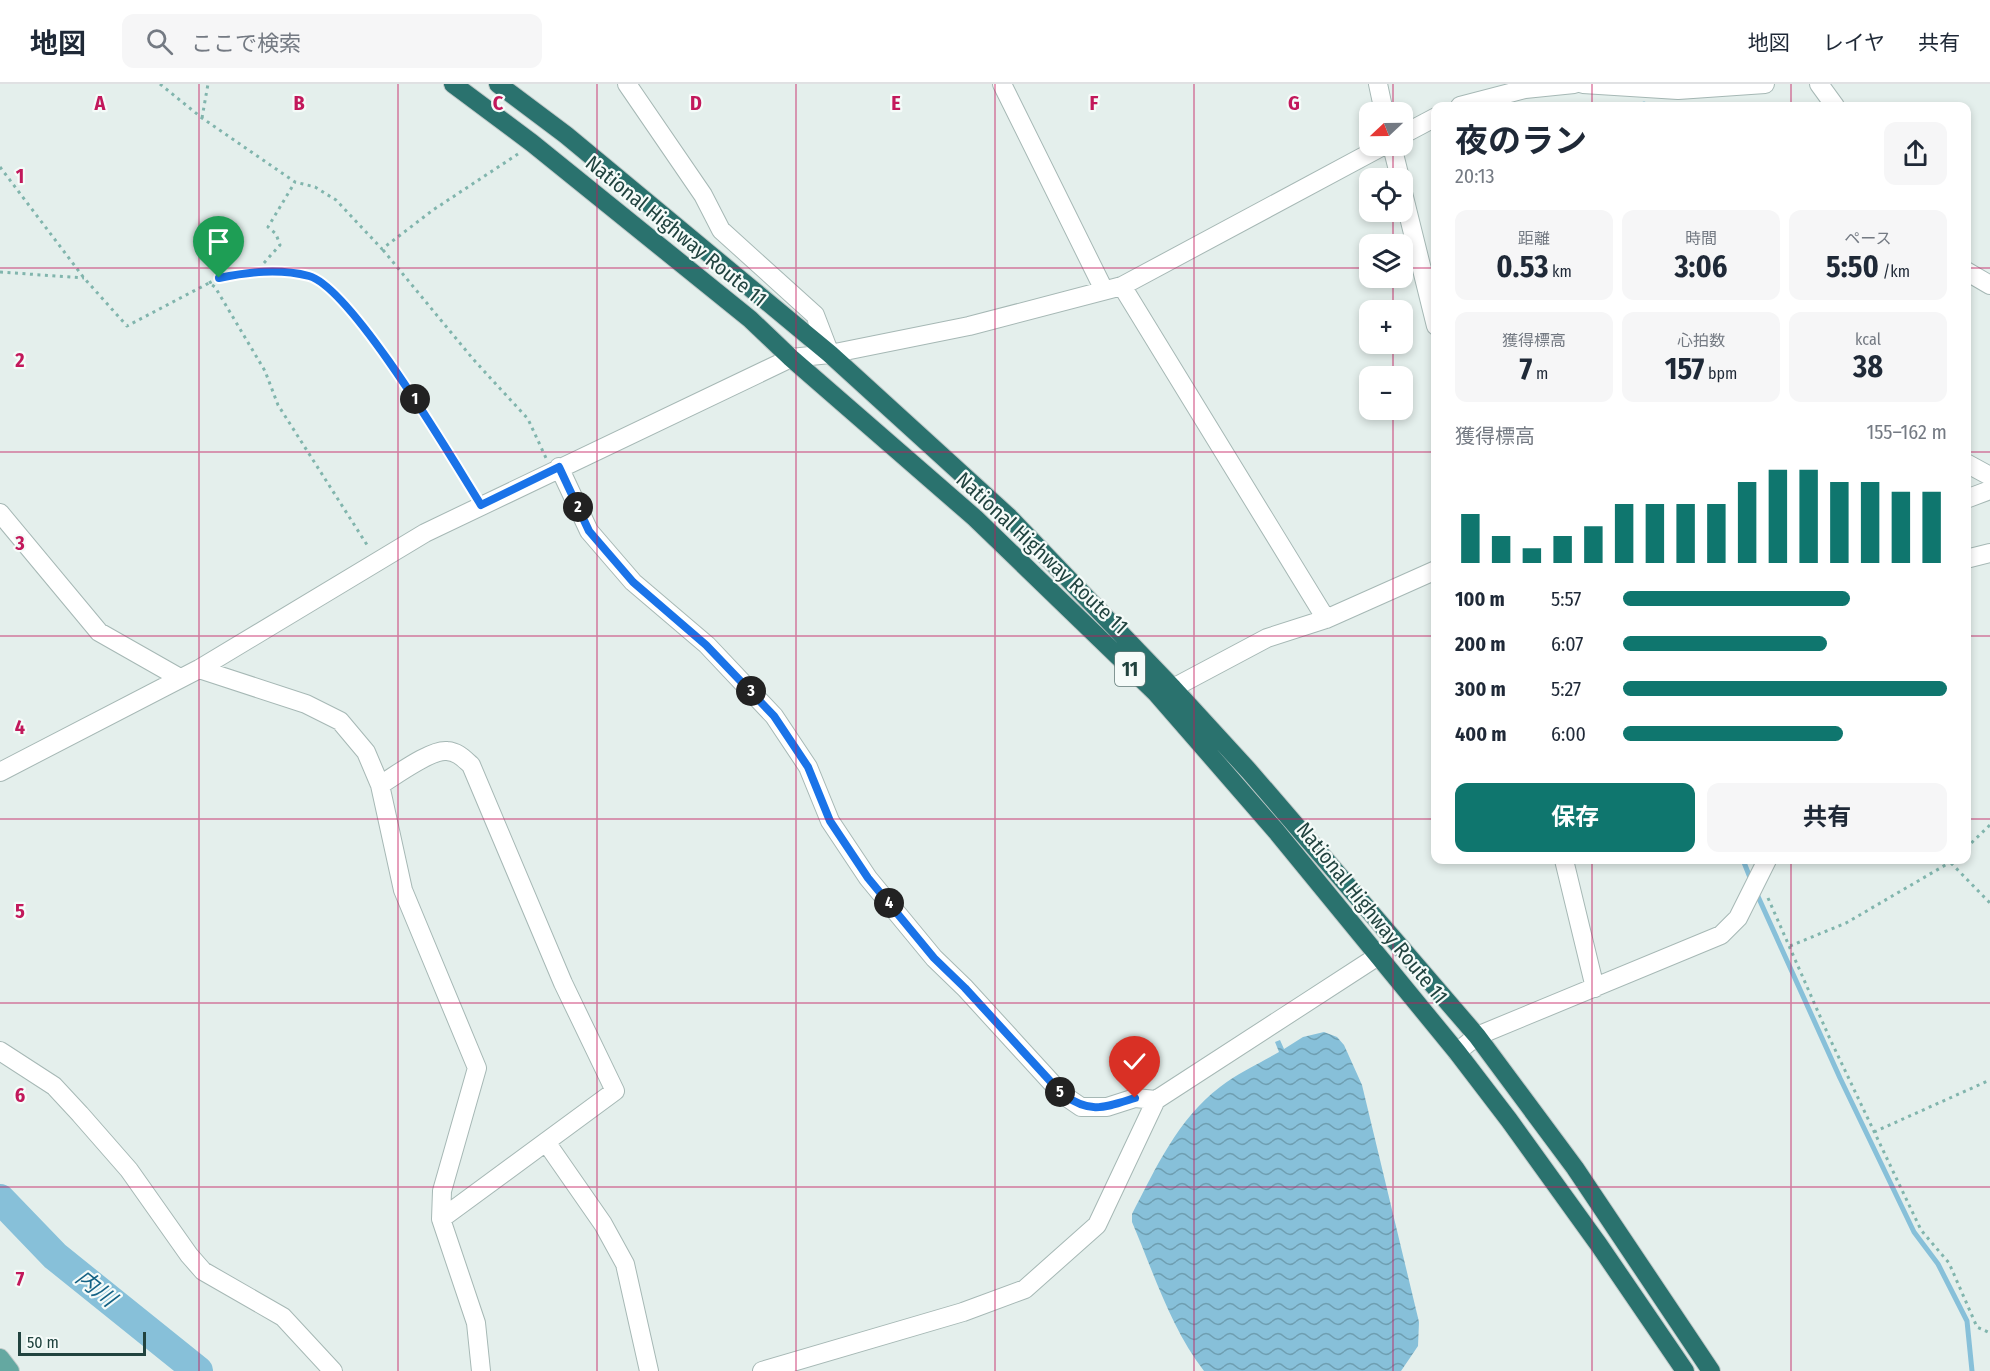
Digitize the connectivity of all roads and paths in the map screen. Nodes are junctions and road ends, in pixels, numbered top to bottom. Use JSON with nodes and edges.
{"nodes":[{"id":1,"x":160,"y":84,"type":"edge"},
{"id":2,"x":208,"y":84,"type":"edge"},
{"id":3,"x":453,"y":84,"type":"edge"},
{"id":4,"x":498,"y":84,"type":"edge"},
{"id":5,"x":627,"y":84,"type":"edge"},
{"id":6,"x":1002,"y":84,"type":"edge"},
{"id":7,"x":1378,"y":84,"type":"edge"},
{"id":8,"x":1574,"y":84,"type":"edge"},
{"id":9,"x":1583,"y":84,"type":"edge"},
{"id":10,"x":1765,"y":84,"type":"edge"},
{"id":11,"x":1819,"y":84,"type":"edge"},
{"id":12,"x":1554,"y":85,"type":"edge"},
{"id":13,"x":1382,"y":102,"type":"edge"},
{"id":14,"x":1475,"y":102,"type":"edge"},
{"id":15,"x":1831,"y":102,"type":"edge"},
{"id":16,"x":202,"y":118,"type":"junction"},
{"id":17,"x":1431,"y":120,"type":"edge"},
{"id":18,"x":1413,"y":129,"type":"edge"},
{"id":19,"x":532,"y":143,"type":"junction"},
{"id":20,"x":1364,"y":156,"type":"edge"},
{"id":21,"x":0,"y":167,"type":"edge"},
{"id":22,"x":295,"y":182,"type":"junction"},
{"id":23,"x":1410,"y":222,"type":"edge"},
{"id":24,"x":382,"y":249,"type":"junction"},
{"id":25,"x":262,"y":270,"type":"junction"},
{"id":26,"x":0,"y":272,"type":"edge"},
{"id":27,"x":1971,"y":274,"type":"edge"},
{"id":28,"x":84,"y":278,"type":"junction"},
{"id":29,"x":209,"y":283,"type":"junction"},
{"id":30,"x":1990,"y":285,"type":"edge"},
{"id":31,"x":1122,"y":286,"type":"junction"},
{"id":32,"x":1104,"y":290,"type":"junction"},
{"id":33,"x":1431,"y":306,"type":"edge"},
{"id":34,"x":830,"y":354,"type":"junction"},
{"id":35,"x":790,"y":358,"type":"junction"},
{"id":36,"x":1971,"y":466,"type":"edge"},
{"id":37,"x":555,"y":469,"type":"junction"},
{"id":38,"x":1990,"y":476,"type":"edge"},
{"id":39,"x":1990,"y":490,"type":"edge"},
{"id":40,"x":1971,"y":497,"type":"edge"},
{"id":41,"x":481,"y":505,"type":"junction"},
{"id":42,"x":0,"y":513,"type":"edge"},
{"id":43,"x":1990,"y":553,"type":"edge"},
{"id":44,"x":1971,"y":559,"type":"edge"},
{"id":45,"x":377,"y":561,"type":"junction"},
{"id":46,"x":1431,"y":572,"type":"edge"},
{"id":47,"x":1326,"y":620,"type":"junction"},
{"id":48,"x":199,"y":669,"type":"junction"},
{"id":49,"x":180,"y":678,"type":"junction"},
{"id":50,"x":1164,"y":690,"type":"junction"},
{"id":51,"x":0,"y":772,"type":"edge"},
{"id":52,"x":380,"y":785,"type":"junction"},
{"id":53,"x":1990,"y":825,"type":"edge"},
{"id":54,"x":1971,"y":843,"type":"edge"},
{"id":55,"x":1565,"y":864,"type":"edge"},
{"id":56,"x":1947,"y":864,"type":"edge"},
{"id":57,"x":1955,"y":864,"type":"edge"},
{"id":58,"x":1759,"y":877,"type":"edge"},
{"id":59,"x":1990,"y":903,"type":"edge"},
{"id":60,"x":1790,"y":946,"type":"junction"},
{"id":61,"x":1378,"y":956,"type":"junction"},
{"id":62,"x":1595,"y":988,"type":"junction"},
{"id":63,"x":1477,"y":1036,"type":"junction"},
{"id":64,"x":0,"y":1052,"type":"edge"},
{"id":65,"x":1457,"y":1052,"type":"junction"},
{"id":66,"x":1990,"y":1080,"type":"edge"},
{"id":67,"x":1156,"y":1100,"type":"junction"},
{"id":68,"x":1874,"y":1132,"type":"junction"},
{"id":69,"x":546,"y":1142,"type":"junction"},
{"id":70,"x":441,"y":1219,"type":"junction"},
{"id":71,"x":1990,"y":1333,"type":"edge"},
{"id":72,"x":0,"y":1358,"type":"edge"},
{"id":73,"x":767,"y":1370,"type":"edge"},
{"id":74,"x":10,"y":1371,"type":"edge"},
{"id":75,"x":333,"y":1371,"type":"edge"},
{"id":76,"x":481,"y":1371,"type":"edge"},
{"id":77,"x":649,"y":1371,"type":"edge"},
{"id":78,"x":1685,"y":1371,"type":"edge"},
{"id":79,"x":1711,"y":1371,"type":"edge"}],
"edges":[{"from":1,"to":16,"type":"path"},
{"from":2,"to":16,"type":"path"},
{"from":3,"to":19,"type":"highway","name":"National Highway Route 11","number":"11"},
{"from":4,"to":34,"type":"highway","name":"National Highway Route 11","number":"11"},
{"from":5,"to":34,"type":"street"},
{"from":6,"to":32,"type":"street"},
{"from":7,"to":13,"type":"street"},
{"from":8,"to":12,"type":"street"},
{"from":9,"to":10,"type":"street"},
{"from":11,"to":15,"type":"street"},
{"from":12,"to":14,"type":"street"},
{"from":16,"to":22,"type":"path"},
{"from":17,"to":18,"type":"street"},
{"from":19,"to":24,"type":"path"},
{"from":19,"to":35,"type":"highway","name":"National Highway Route 11","number":"11"},
{"from":20,"to":31,"type":"street"},
{"from":21,"to":28,"type":"path"},
{"from":22,"to":24,"type":"path"},
{"from":22,"to":25,"type":"path"},
{"from":23,"to":33,"type":"street"},
{"from":24,"to":37,"type":"path"},
{"from":25,"to":29,"type":"path"},
{"from":25,"to":41,"type":"path"},
{"from":26,"to":28,"type":"path"},
{"from":27,"to":30,"type":"street"},
{"from":28,"to":29,"type":"path"},
{"from":29,"to":45,"type":"path"},
{"from":31,"to":32,"type":"street"},
{"from":31,"to":47,"type":"street"},
{"from":32,"to":34,"type":"street"},
{"from":34,"to":35,"type":"street"},
{"from":34,"to":50,"type":"highway","name":"National Highway Route 11","number":"11"},
{"from":35,"to":37,"type":"street"},
{"from":35,"to":50,"type":"highway","name":"National Highway Route 11","number":"11"},
{"from":36,"to":38,"type":"street"},
{"from":37,"to":41,"type":"street"},
{"from":37,"to":67,"type":"street"},
{"from":39,"to":40,"type":"street"},
{"from":41,"to":45,"type":"street"},
{"from":42,"to":49,"type":"street"},
{"from":43,"to":44,"type":"street"},
{"from":45,"to":48,"type":"street"},
{"from":46,"to":47,"type":"street"},
{"from":47,"to":50,"type":"street"},
{"from":48,"to":49,"type":"street"},
{"from":48,"to":52,"type":"street"},
{"from":49,"to":51,"type":"street"},
{"from":50,"to":61,"type":"highway","name":"National Highway Route 11","number":"11"},
{"from":50,"to":63,"type":"highway","name":"National Highway Route 11","number":"11"},
{"from":52,"to":69,"type":"street"},
{"from":52,"to":70,"type":"street"},
{"from":53,"to":54,"type":"path"},
{"from":55,"to":62,"type":"street"},
{"from":56,"to":60,"type":"path"},
{"from":57,"to":59,"type":"path"},
{"from":58,"to":60,"type":"path"},
{"from":58,"to":62,"type":"street"},
{"from":60,"to":68,"type":"path"},
{"from":61,"to":65,"type":"highway","name":"National Highway Route 11","number":"11"},
{"from":61,"to":67,"type":"street"},
{"from":62,"to":63,"type":"street"},
{"from":63,"to":65,"type":"street"},
{"from":63,"to":79,"type":"highway","name":"National Highway Route 11","number":"11"},
{"from":64,"to":75,"type":"street"},
{"from":65,"to":78,"type":"highway","name":"National Highway Route 11","number":"11"},
{"from":66,"to":68,"type":"path"},
{"from":67,"to":73,"type":"street"},
{"from":68,"to":71,"type":"path"},
{"from":69,"to":70,"type":"street"},
{"from":69,"to":77,"type":"street"},
{"from":70,"to":76,"type":"street"},
{"from":72,"to":74,"type":"main road"}]}
